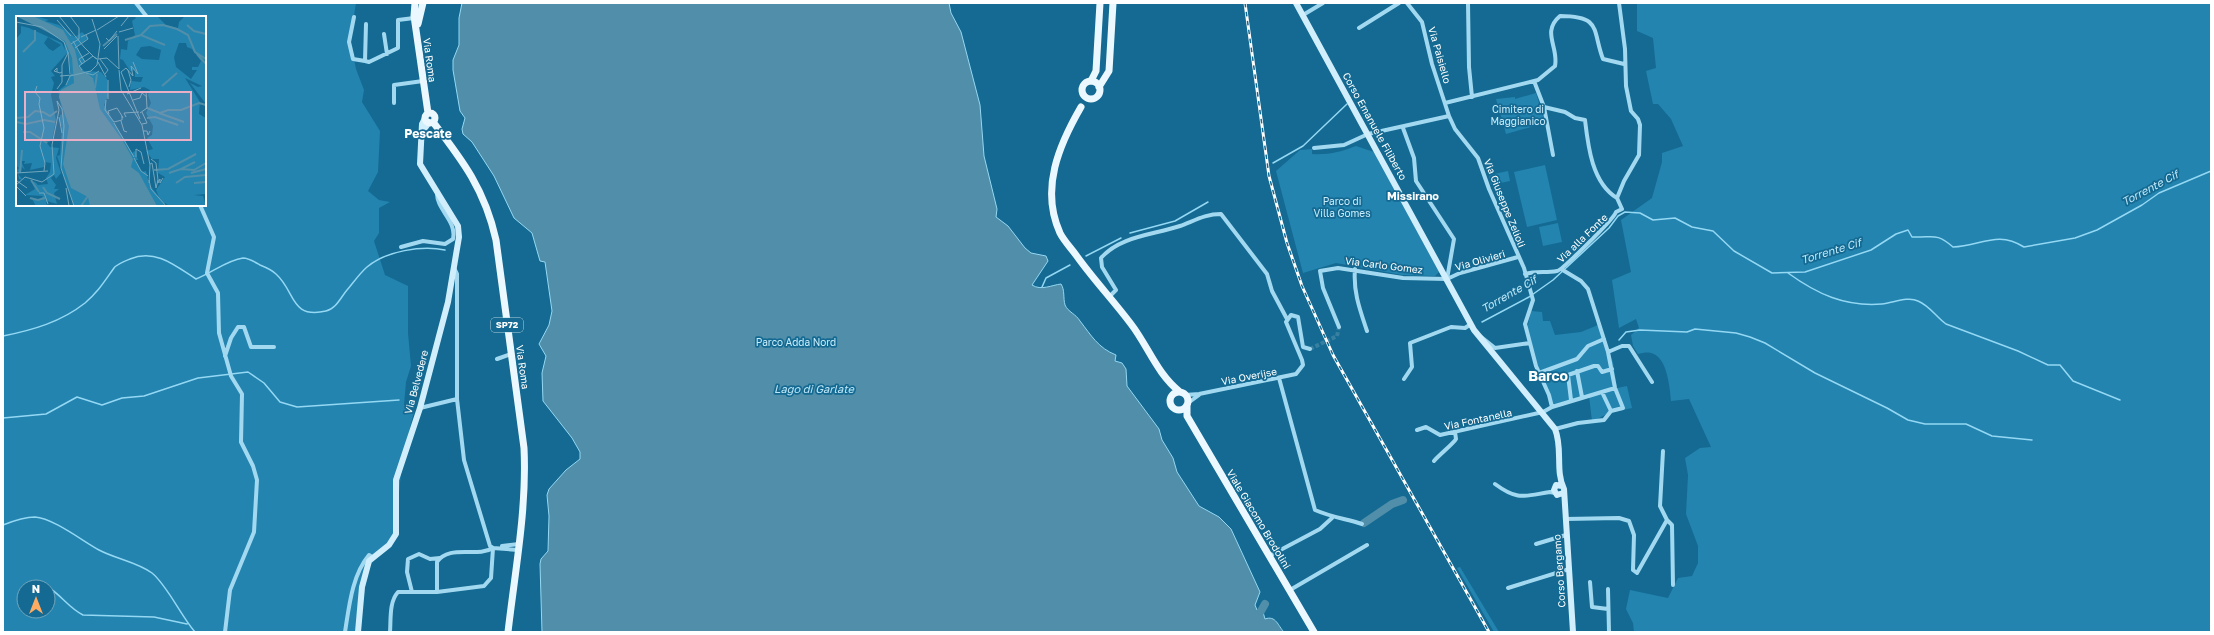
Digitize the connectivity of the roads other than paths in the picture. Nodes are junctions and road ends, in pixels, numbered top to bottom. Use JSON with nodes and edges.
{"nodes":[{"id":1,"x":136,"y":3,"type":"edge"},
{"id":2,"x":417,"y":3,"type":"edge"},
{"id":3,"x":423,"y":3,"type":"edge"},
{"id":4,"x":1100,"y":3,"type":"edge"},
{"id":5,"x":1112,"y":3,"type":"edge"},
{"id":6,"x":1296,"y":3,"type":"edge"},
{"id":7,"x":1324,"y":3,"type":"edge"},
{"id":8,"x":1399,"y":3,"type":"edge"},
{"id":9,"x":1407,"y":3,"type":"edge"},
{"id":10,"x":1468,"y":3,"type":"edge"},
{"id":11,"x":1619,"y":3,"type":"edge"},
{"id":12,"x":1303,"y":15,"type":"junction"},
{"id":13,"x":146,"y":16,"type":"edge"},
{"id":14,"x":354,"y":17,"type":"dead end"},
{"id":15,"x":414,"y":18,"type":"junction"},
{"id":16,"x":366,"y":24,"type":"dead end"},
{"id":17,"x":1359,"y":28,"type":"dead end"},
{"id":18,"x":416,"y":32,"type":"junction"},
{"id":19,"x":384,"y":34,"type":"dead end"},
{"id":20,"x":387,"y":54,"type":"junction"},
{"id":21,"x":365,"y":61,"type":"junction"},
{"id":22,"x":1624,"y":64,"type":"junction"},
{"id":23,"x":423,"y":81,"type":"junction"},
{"id":24,"x":1091,"y":81,"type":"junction"},
{"id":25,"x":1534,"y":81,"type":"junction"},
{"id":26,"x":1099,"y":87,"type":"junction"},
{"id":27,"x":1082,"y":92,"type":"junction"},
{"id":28,"x":1472,"y":97,"type":"junction"},
{"id":29,"x":1092,"y":99,"type":"junction"},
{"id":30,"x":394,"y":103,"type":"dead end"},
{"id":31,"x":1445,"y":103,"type":"junction"},
{"id":32,"x":1081,"y":106,"type":"junction"},
{"id":33,"x":1544,"y":107,"type":"junction"},
{"id":34,"x":1449,"y":116,"type":"junction"},
{"id":35,"x":429,"y":119,"type":"junction"},
{"id":36,"x":1403,"y":128,"type":"junction"},
{"id":37,"x":1368,"y":134,"type":"junction"},
{"id":38,"x":1314,"y":148,"type":"dead end"},
{"id":39,"x":1553,"y":155,"type":"dead end"},
{"id":40,"x":438,"y":192,"type":"junction"},
{"id":41,"x":1617,"y":198,"type":"junction"},
{"id":42,"x":200,"y":206,"type":"edge"},
{"id":43,"x":401,"y":247,"type":"dead end"},
{"id":44,"x":1518,"y":257,"type":"junction"},
{"id":45,"x":454,"y":267,"type":"junction"},
{"id":46,"x":1355,"y":269,"type":"junction"},
{"id":47,"x":1562,"y":270,"type":"junction"},
{"id":48,"x":1525,"y":274,"type":"junction"},
{"id":49,"x":1447,"y":279,"type":"junction"},
{"id":50,"x":1109,"y":297,"type":"junction"},
{"id":51,"x":1287,"y":319,"type":"junction"},
{"id":52,"x":1471,"y":324,"type":"junction"},
{"id":53,"x":1339,"y":327,"type":"dead end"},
{"id":54,"x":1367,"y":331,"type":"dead end"},
{"id":55,"x":1478,"y":335,"type":"junction"},
{"id":56,"x":1604,"y":339,"type":"junction"},
{"id":57,"x":1530,"y":343,"type":"junction"},
{"id":58,"x":274,"y":347,"type":"dead end"},
{"id":59,"x":1310,"y":349,"type":"dead end"},
{"id":60,"x":1608,"y":352,"type":"junction"},
{"id":61,"x":511,"y":354,"type":"junction"},
{"id":62,"x":225,"y":357,"type":"junction"},
{"id":63,"x":497,"y":359,"type":"dead end"},
{"id":64,"x":1612,"y":369,"type":"junction"},
{"id":65,"x":1577,"y":371,"type":"junction"},
{"id":66,"x":1539,"y":373,"type":"junction"},
{"id":67,"x":1279,"y":378,"type":"junction"},
{"id":68,"x":1404,"y":378,"type":"dead end"},
{"id":69,"x":1167,"y":382,"type":"junction"},
{"id":70,"x":1652,"y":382,"type":"dead end"},
{"id":71,"x":1615,"y":388,"type":"junction"},
{"id":72,"x":1602,"y":392,"type":"junction"},
{"id":73,"x":1183,"y":393,"type":"junction"},
{"id":74,"x":1199,"y":394,"type":"junction"},
{"id":75,"x":1582,"y":397,"type":"junction"},
{"id":76,"x":1170,"y":398,"type":"junction"},
{"id":77,"x":457,"y":399,"type":"junction"},
{"id":78,"x":1571,"y":400,"type":"junction"},
{"id":79,"x":1187,"y":404,"type":"junction"},
{"id":80,"x":1552,"y":407,"type":"junction"},
{"id":81,"x":420,"y":408,"type":"junction"},
{"id":82,"x":1177,"y":410,"type":"junction"},
{"id":83,"x":1611,"y":411,"type":"junction"},
{"id":84,"x":1543,"y":412,"type":"junction"},
{"id":85,"x":1187,"y":416,"type":"junction"},
{"id":86,"x":1555,"y":429,"type":"junction"},
{"id":87,"x":1417,"y":430,"type":"dead end"},
{"id":88,"x":1455,"y":432,"type":"junction"},
{"id":89,"x":1558,"y":436,"type":"joint"},
{"id":90,"x":1663,"y":451,"type":"dead end"},
{"id":91,"x":1434,"y":461,"type":"dead end"},
{"id":92,"x":1495,"y":484,"type":"dead end"},
{"id":93,"x":1557,"y":490,"type":"junction"},
{"id":94,"x":1332,"y":518,"type":"junction"},
{"id":95,"x":1565,"y":519,"type":"junction"},
{"id":96,"x":1666,"y":520,"type":"junction"},
{"id":97,"x":1362,"y":524,"type":"dead end"},
{"id":98,"x":1566,"y":535,"type":"junction"},
{"id":99,"x":1536,"y":544,"type":"dead end"},
{"id":100,"x":1367,"y":545,"type":"dead end"},
{"id":101,"x":518,"y":547,"type":"junction"},
{"id":102,"x":494,"y":548,"type":"junction"},
{"id":103,"x":1269,"y":556,"type":"junction"},
{"id":104,"x":372,"y":557,"type":"junction"},
{"id":105,"x":440,"y":558,"type":"junction"},
{"id":106,"x":1569,"y":569,"type":"junction"},
{"id":107,"x":1590,"y":582,"type":"dead end"},
{"id":108,"x":1673,"y":585,"type":"dead end"},
{"id":109,"x":1508,"y":588,"type":"dead end"},
{"id":110,"x":1608,"y":589,"type":"dead end"},
{"id":111,"x":1290,"y":590,"type":"junction"},
{"id":112,"x":412,"y":592,"type":"junction"},
{"id":113,"x":437,"y":592,"type":"junction"},
{"id":114,"x":1608,"y":609,"type":"junction"},
{"id":115,"x":225,"y":632,"type":"edge"},
{"id":116,"x":345,"y":632,"type":"edge"},
{"id":117,"x":358,"y":632,"type":"edge"},
{"id":118,"x":390,"y":632,"type":"edge"},
{"id":119,"x":508,"y":632,"type":"edge"},
{"id":120,"x":1314,"y":632,"type":"edge"},
{"id":121,"x":1573,"y":632,"type":"edge"},
{"id":122,"x":1609,"y":632,"type":"edge"}],
"edges":[{"from":1,"to":13,"type":"street"},
{"from":2,"to":15,"type":"main road"},
{"from":2,"to":18,"type":"main road"},
{"from":3,"to":18,"type":"main road"},
{"from":4,"to":24,"type":"main road"},
{"from":5,"to":26,"type":"main road"},
{"from":6,"to":12,"type":"main road","name":"Corso Emanuele Filiberto"},
{"from":7,"to":12,"type":"street"},
{"from":8,"to":17,"type":"street"},
{"from":9,"to":31,"type":"street","name":"Via Paisiello"},
{"from":10,"to":28,"type":"street"},
{"from":11,"to":22,"type":"street"},
{"from":12,"to":37,"type":"main road","name":"Corso Emanuele Filiberto"},
{"from":14,"to":21,"type":"street"},
{"from":15,"to":18,"type":"main road"},
{"from":15,"to":20,"type":"street"},
{"from":16,"to":21,"type":"street"},
{"from":18,"to":23,"type":"main road","name":"Via Roma","number":"SP72"},
{"from":19,"to":20,"type":"street"},
{"from":20,"to":21,"type":"street"},
{"from":22,"to":25,"type":"street"},
{"from":22,"to":41,"type":"street"},
{"from":23,"to":30,"type":"street"},
{"from":23,"to":35,"type":"main road","name":"Via Roma","number":"SP72"},
{"from":24,"to":26,"type":"main road"},
{"from":24,"to":27,"type":"main road"},
{"from":25,"to":28,"type":"street"},
{"from":25,"to":33,"type":"street"},
{"from":26,"to":29,"type":"main road"},
{"from":27,"to":29,"type":"main road"},
{"from":27,"to":32,"type":"main road"},
{"from":28,"to":31,"type":"street"},
{"from":29,"to":32,"type":"main road"},
{"from":31,"to":34,"type":"street","name":"Via Paisiello"},
{"from":32,"to":50,"type":"main road"},
{"from":33,"to":39,"type":"street"},
{"from":33,"to":41,"type":"street"},
{"from":34,"to":36,"type":"street"},
{"from":34,"to":44,"type":"street","name":"Via Giuseppe Zelioli"},
{"from":35,"to":40,"type":"main road","name":"Via Belvedere"},
{"from":35,"to":61,"type":"main road","name":"Via Roma","number":"SP72"},
{"from":36,"to":37,"type":"street"},
{"from":36,"to":49,"type":"street"},
{"from":37,"to":38,"type":"street"},
{"from":37,"to":49,"type":"main road","name":"Corso Emanuele Filiberto"},
{"from":40,"to":43,"type":"street"},
{"from":40,"to":45,"type":"main road","name":"Via Belvedere"},
{"from":41,"to":47,"type":"street","name":"Via alla Fonte"},
{"from":42,"to":62,"type":"street"},
{"from":44,"to":48,"type":"street","name":"Via Giuseppe Zelioli"},
{"from":44,"to":49,"type":"street","name":"Via Olivieri"},
{"from":45,"to":77,"type":"street"},
{"from":45,"to":81,"type":"main road","name":"Via Belvedere"},
{"from":46,"to":49,"type":"street","name":"Via Carlo Gomez"},
{"from":46,"to":53,"type":"street","name":"Via Carlo Gomez"},
{"from":46,"to":54,"type":"street"},
{"from":47,"to":48,"type":"street","name":"Via alla Fonte"},
{"from":47,"to":56,"type":"street"},
{"from":48,"to":57,"type":"street","name":"Via Giuseppe Zelioli"},
{"from":49,"to":52,"type":"main road","name":"Corso Emanuele Filiberto"},
{"from":50,"to":51,"type":"street"},
{"from":50,"to":69,"type":"main road"},
{"from":51,"to":59,"type":"street"},
{"from":51,"to":67,"type":"street","name":"Via Overijse"},
{"from":52,"to":55,"type":"main road","name":"Corso Emanuele Filiberto"},
{"from":52,"to":68,"type":"street"},
{"from":55,"to":57,"type":"street"},
{"from":55,"to":84,"type":"main road","name":"Corso Emanuele Filiberto"},
{"from":56,"to":60,"type":"street"},
{"from":56,"to":66,"type":"street"},
{"from":57,"to":66,"type":"street"},
{"from":58,"to":62,"type":"street"},
{"from":60,"to":64,"type":"street"},
{"from":60,"to":70,"type":"street"},
{"from":61,"to":63,"type":"street"},
{"from":61,"to":101,"type":"main road","name":"Via Roma","number":"SP72"},
{"from":62,"to":115,"type":"street"},
{"from":64,"to":65,"type":"street"},
{"from":64,"to":71,"type":"street"},
{"from":65,"to":75,"type":"street"},
{"from":65,"to":78,"type":"street"},
{"from":66,"to":80,"type":"street"},
{"from":67,"to":74,"type":"street","name":"Via Overijse"},
{"from":67,"to":94,"type":"street"},
{"from":69,"to":73,"type":"main road"},
{"from":69,"to":76,"type":"main road"},
{"from":71,"to":72,"type":"street","name":"Via Fontanella"},
{"from":71,"to":83,"type":"street"},
{"from":72,"to":75,"type":"street","name":"Via Fontanella"},
{"from":72,"to":83,"type":"street"},
{"from":73,"to":74,"type":"street","name":"Via Overijse"},
{"from":73,"to":76,"type":"main road"},
{"from":73,"to":79,"type":"main road"},
{"from":74,"to":79,"type":"street","name":"Via Overijse"},
{"from":75,"to":78,"type":"street","name":"Via Fontanella"},
{"from":76,"to":82,"type":"main road"},
{"from":77,"to":81,"type":"street"},
{"from":77,"to":102,"type":"street"},
{"from":78,"to":80,"type":"street","name":"Via Fontanella"},
{"from":79,"to":82,"type":"main road"},
{"from":79,"to":85,"type":"main road"},
{"from":80,"to":84,"type":"street","name":"Via Fontanella"},
{"from":81,"to":104,"type":"main road","name":"Via Belvedere"},
{"from":82,"to":85,"type":"main road","name":"Viale Giacomo Brodolini"},
{"from":83,"to":86,"type":"street"},
{"from":84,"to":86,"type":"main road","name":"Corso Emanuele Filiberto"},
{"from":84,"to":88,"type":"street","name":"Via Fontanella"},
{"from":85,"to":103,"type":"main road","name":"Viale Giacomo Brodolini"},
{"from":86,"to":89,"type":"main road","name":"Corso Emanuele Filiberto"},
{"from":87,"to":88,"type":"street","name":"Via Fontanella"},
{"from":88,"to":91,"type":"street"},
{"from":89,"to":93,"type":"main road","name":"Corso Bergamo"},
{"from":90,"to":96,"type":"street"},
{"from":92,"to":93,"type":"street"},
{"from":93,"to":95,"type":"main road","name":"Corso Bergamo"},
{"from":94,"to":97,"type":"street"},
{"from":94,"to":103,"type":"street"},
{"from":95,"to":96,"type":"street"},
{"from":95,"to":98,"type":"main road","name":"Corso Bergamo"},
{"from":96,"to":108,"type":"street"},
{"from":98,"to":99,"type":"street"},
{"from":98,"to":106,"type":"main road","name":"Corso Bergamo"},
{"from":100,"to":111,"type":"street"},
{"from":101,"to":102,"type":"street"},
{"from":101,"to":119,"type":"main road","name":"Via Roma","number":"SP72"},
{"from":102,"to":105,"type":"street"},
{"from":102,"to":113,"type":"street"},
{"from":103,"to":111,"type":"main road","name":"Viale Giacomo Brodolini"},
{"from":104,"to":116,"type":"street"},
{"from":104,"to":117,"type":"main road"},
{"from":105,"to":112,"type":"street"},
{"from":105,"to":113,"type":"street"},
{"from":106,"to":109,"type":"street"},
{"from":106,"to":121,"type":"main road","name":"Corso Bergamo"},
{"from":107,"to":114,"type":"street"},
{"from":110,"to":114,"type":"street"},
{"from":111,"to":120,"type":"main road","name":"Viale Giacomo Brodolini"},
{"from":112,"to":113,"type":"street"},
{"from":112,"to":118,"type":"street"},
{"from":114,"to":122,"type":"street"}]}
